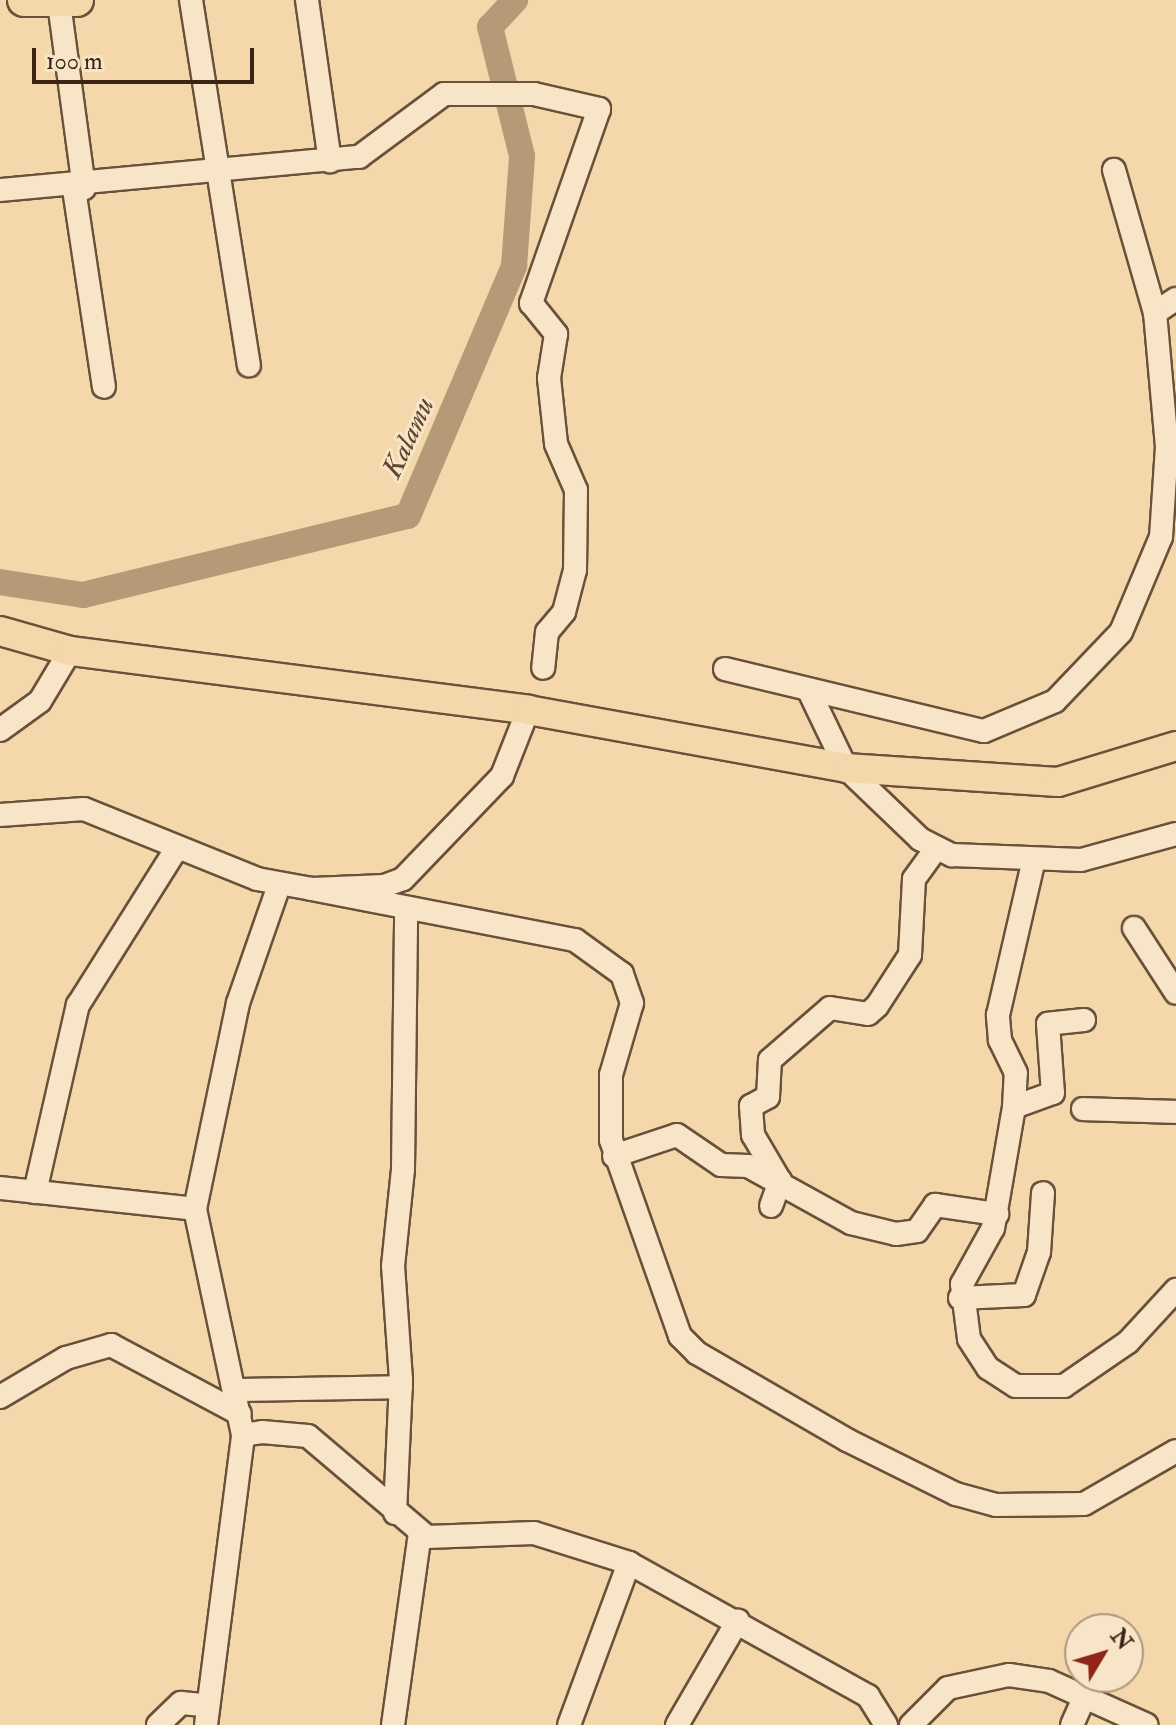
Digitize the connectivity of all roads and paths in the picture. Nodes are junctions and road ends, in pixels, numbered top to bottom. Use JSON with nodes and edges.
{"nodes":[{"id":1,"x":24,"y":0,"type":"edge"},
{"id":2,"x":191,"y":0,"type":"edge"},
{"id":3,"x":307,"y":0,"type":"edge"},
{"id":4,"x":68,"y":1,"type":"edge"},
{"id":5,"x":330,"y":161,"type":"junction"},
{"id":6,"x":1114,"y":170,"type":"dead end"},
{"id":7,"x":217,"y":172,"type":"junction"},
{"id":8,"x":79,"y":188,"type":"junction"},
{"id":9,"x":0,"y":190,"type":"edge"},
{"id":10,"x":1176,"y":299,"type":"edge"},
{"id":11,"x":1155,"y":313,"type":"junction"},
{"id":12,"x":249,"y":365,"type":"dead end"},
{"id":13,"x":104,"y":387,"type":"dead end"},
{"id":14,"x":0,"y":631,"type":"edge"},
{"id":15,"x":70,"y":651,"type":"junction"},
{"id":16,"x":543,"y":668,"type":"dead end"},
{"id":17,"x":725,"y":669,"type":"dead end"},
{"id":18,"x":810,"y":693,"type":"junction"},
{"id":19,"x":528,"y":710,"type":"junction"},
{"id":20,"x":0,"y":730,"type":"edge"},
{"id":21,"x":1176,"y":746,"type":"edge"},
{"id":22,"x":846,"y":768,"type":"junction"},
{"id":23,"x":0,"y":815,"type":"edge"},
{"id":24,"x":1176,"y":834,"type":"edge"},
{"id":25,"x":936,"y":849,"type":"junction"},
{"id":26,"x":175,"y":851,"type":"junction"},
{"id":27,"x":1033,"y":863,"type":"junction"},
{"id":28,"x":279,"y":885,"type":"junction"},
{"id":29,"x":312,"y":889,"type":"junction"},
{"id":30,"x":406,"y":909,"type":"junction"},
{"id":31,"x":1134,"y":928,"type":"dead end"},
{"id":32,"x":1176,"y":993,"type":"edge"},
{"id":33,"x":1084,"y":1020,"type":"dead end"},
{"id":34,"x":1014,"y":1107,"type":"junction"},
{"id":35,"x":1083,"y":1109,"type":"dead end"},
{"id":36,"x":1176,"y":1112,"type":"edge"},
{"id":37,"x":614,"y":1156,"type":"junction"},
{"id":38,"x":780,"y":1181,"type":"junction"},
{"id":39,"x":0,"y":1188,"type":"edge"},
{"id":40,"x":35,"y":1192,"type":"junction"},
{"id":41,"x":1043,"y":1193,"type":"dead end"},
{"id":42,"x":771,"y":1206,"type":"dead end"},
{"id":43,"x":195,"y":1209,"type":"junction"},
{"id":44,"x":997,"y":1214,"type":"junction"},
{"id":45,"x":1176,"y":1290,"type":"edge"},
{"id":46,"x":960,"y":1298,"type":"junction"},
{"id":47,"x":401,"y":1387,"type":"junction"},
{"id":48,"x":235,"y":1390,"type":"junction"},
{"id":49,"x":0,"y":1397,"type":"edge"},
{"id":50,"x":241,"y":1424,"type":"junction"},
{"id":51,"x":1176,"y":1451,"type":"edge"},
{"id":52,"x":395,"y":1513,"type":"junction"},
{"id":53,"x":420,"y":1533,"type":"junction"},
{"id":54,"x":629,"y":1563,"type":"junction"},
{"id":55,"x":738,"y":1620,"type":"junction"},
{"id":56,"x":1085,"y":1696,"type":"junction"},
{"id":57,"x":204,"y":1715,"type":"edge"},
{"id":58,"x":158,"y":1725,"type":"edge"},
{"id":59,"x":393,"y":1725,"type":"edge"},
{"id":60,"x":569,"y":1725,"type":"edge"},
{"id":61,"x":677,"y":1725,"type":"edge"},
{"id":62,"x":886,"y":1725,"type":"edge"},
{"id":63,"x":911,"y":1725,"type":"edge"},
{"id":64,"x":1072,"y":1725,"type":"edge"},
{"id":65,"x":1147,"y":1725,"type":"edge"}],
"edges":[{"from":1,"to":4,"type":"highway"},
{"from":2,"to":7,"type":"street"},
{"from":3,"to":5,"type":"street"},
{"from":4,"to":8,"type":"street"},
{"from":5,"to":7,"type":"street"},
{"from":5,"to":16,"type":"street"},
{"from":6,"to":11,"type":"street"},
{"from":7,"to":8,"type":"street"},
{"from":7,"to":12,"type":"street"},
{"from":8,"to":9,"type":"street"},
{"from":8,"to":13,"type":"street"},
{"from":10,"to":11,"type":"street"},
{"from":11,"to":18,"type":"street"},
{"from":14,"to":15,"type":"main road"},
{"from":15,"to":19,"type":"main road"},
{"from":15,"to":20,"type":"street"},
{"from":17,"to":18,"type":"street"},
{"from":18,"to":22,"type":"street"},
{"from":19,"to":22,"type":"main road"},
{"from":19,"to":29,"type":"street"},
{"from":21,"to":22,"type":"main road"},
{"from":22,"to":25,"type":"street"},
{"from":23,"to":26,"type":"street"},
{"from":24,"to":27,"type":"street"},
{"from":25,"to":27,"type":"street"},
{"from":25,"to":38,"type":"street"},
{"from":26,"to":28,"type":"street"},
{"from":26,"to":40,"type":"street"},
{"from":27,"to":34,"type":"street"},
{"from":28,"to":29,"type":"street"},
{"from":28,"to":43,"type":"street"},
{"from":29,"to":30,"type":"street"},
{"from":30,"to":37,"type":"street"},
{"from":30,"to":47,"type":"street"},
{"from":31,"to":32,"type":"street"},
{"from":33,"to":34,"type":"street"},
{"from":34,"to":44,"type":"street"},
{"from":35,"to":36,"type":"street"},
{"from":37,"to":38,"type":"street"},
{"from":37,"to":51,"type":"street"},
{"from":38,"to":42,"type":"street"},
{"from":38,"to":44,"type":"street"},
{"from":39,"to":40,"type":"street"},
{"from":40,"to":43,"type":"street"},
{"from":41,"to":46,"type":"street"},
{"from":43,"to":48,"type":"street"},
{"from":44,"to":46,"type":"street"},
{"from":45,"to":46,"type":"street"},
{"from":47,"to":48,"type":"street"},
{"from":47,"to":52,"type":"street"},
{"from":48,"to":50,"type":"street"},
{"from":49,"to":50,"type":"street"},
{"from":50,"to":52,"type":"street"},
{"from":50,"to":57,"type":"street"},
{"from":52,"to":53,"type":"street"},
{"from":53,"to":54,"type":"street"},
{"from":53,"to":59,"type":"street"},
{"from":54,"to":55,"type":"street"},
{"from":54,"to":60,"type":"street"},
{"from":55,"to":61,"type":"street"},
{"from":55,"to":62,"type":"street"},
{"from":56,"to":63,"type":"street"},
{"from":56,"to":64,"type":"street"},
{"from":56,"to":65,"type":"street"},
{"from":57,"to":58,"type":"street"}]}
